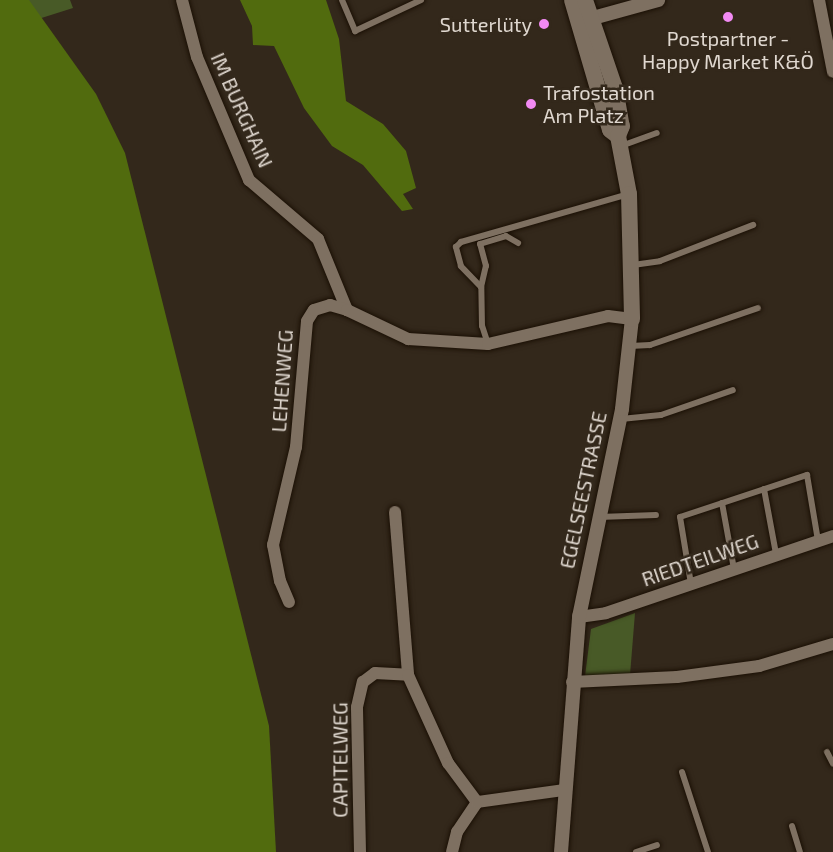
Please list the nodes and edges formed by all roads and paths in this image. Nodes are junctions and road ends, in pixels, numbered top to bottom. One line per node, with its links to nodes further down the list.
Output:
1 (183, 0): 18 (street, IM BURGHAIN)
2 (342, 0): 3 (lane)
3 (421, 0)
4 (572, 0): 8 (main road, EGELSEESTRASSE)
5 (585, 0): 8 (main road, EGELSEESTRASSE)
6 (658, 0): 8 (street)
7 (819, 0): 9 (street)
8 (585, 20): 11 (main road, EGELSEESTRASSE)
9 (833, 72)
10 (657, 133): 11 (lane)
11 (619, 141): 12 (main road, EGELSEESTRASSE)
12 (629, 194): 15 (main road, EGELSEESTRASSE); 16 (lane)
13 (753, 225): 15 (lane)
14 (518, 243): 16 (lane)
15 (633, 265): 19 (main road, EGELSEESTRASSE)
16 (481, 287): 20 (lane)
17 (758, 308): 21 (lane)
18 (347, 310): 20 (street, LEHENWEG); 34 (street, LEHENWEG)
19 (632, 319): 20 (street, LEHENWEG); 21 (street, EGELSEESTRASSE)
20 (488, 344)
21 (630, 346): 23 (street, EGELSEESTRASSE)
22 (733, 390): 23 (lane)
23 (620, 420): 28 (street, EGELSEESTRASSE)
24 (764, 489): 25 (lane); 30 (lane); 31 (lane)
25 (722, 503): 32 (lane); 33 (lane)
26 (395, 512): 37 (street)
27 (656, 515): 28 (lane)
28 (598, 517): 35 (street, EGELSEESTRASSE)
29 (833, 536): 30 (street, RIEDTEILWEG)
30 (818, 541): 31 (street, RIEDTEILWEG)
31 (776, 554): 32 (street, RIEDTEILWEG)
32 (734, 569): 33 (street, RIEDTEILWEG)
33 (691, 584): 35 (street, RIEDTEILWEG)
34 (289, 602)
35 (579, 617): 38 (street, EGELSEESTRASSE)
36 (833, 644): 38 (street)
37 (408, 675): 43 (street); 46 (street, CAPITELWEG)
38 (572, 682): 42 (street, EGELSEESTRASSE)
39 (826, 752): 40 (lane)
40 (833, 764)
41 (682, 772): 50 (lane)
42 (564, 790): 43 (street); 48 (street, EGELSEESTRASSE)
43 (477, 802): 47 (street)
44 (792, 826): 51 (lane)
45 (657, 845): 49 (lane)
46 (360, 852)
47 (452, 852)
48 (561, 852)
49 (636, 852)
50 (708, 852)
51 (800, 852)

